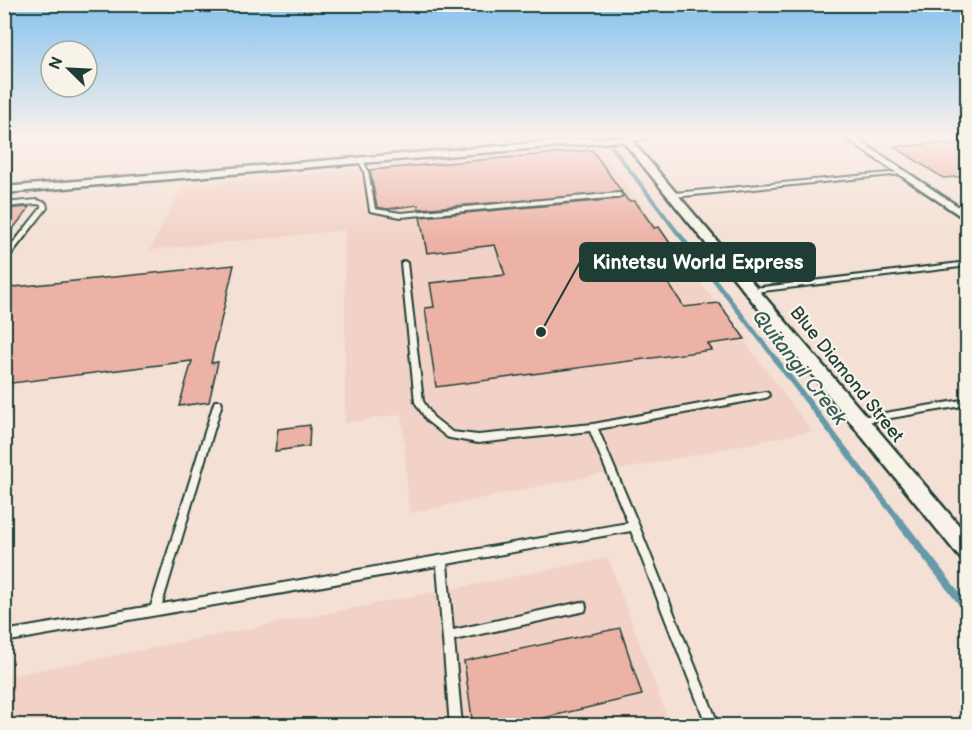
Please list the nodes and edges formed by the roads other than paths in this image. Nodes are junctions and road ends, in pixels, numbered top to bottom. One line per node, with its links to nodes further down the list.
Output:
1 (237, 171): 6 (street)
2 (366, 171): 7 (lane)
3 (653, 171): 8 (street, Blue Diamond Street)
4 (897, 171): 5 (street)
5 (900, 173): 8 (lane); 10 (street)
6 (4, 190)
7 (619, 195)
8 (674, 195): 14 (street, Blue Diamond Street)
9 (4, 205): 11 (lane)
10 (968, 218)
11 (4, 260)
12 (404, 263): 19 (lane)
13 (968, 264): 14 (lane)
14 (754, 290): 18 (street, Blue Diamond Street)
15 (765, 395): 19 (lane)
16 (968, 402): 18 (lane)
17 (218, 403): 24 (lane)
18 (859, 420): 21 (street, Blue Diamond Street)
19 (593, 427): 20 (lane)
20 (634, 526): 22 (lane); 28 (lane)
21 (968, 552)
22 (442, 560): 24 (lane); 25 (lane)
23 (581, 607): 25 (lane)
24 (156, 609): 26 (lane)
25 (449, 636): 27 (lane)
26 (4, 637)
27 (456, 726)
28 (713, 726)

